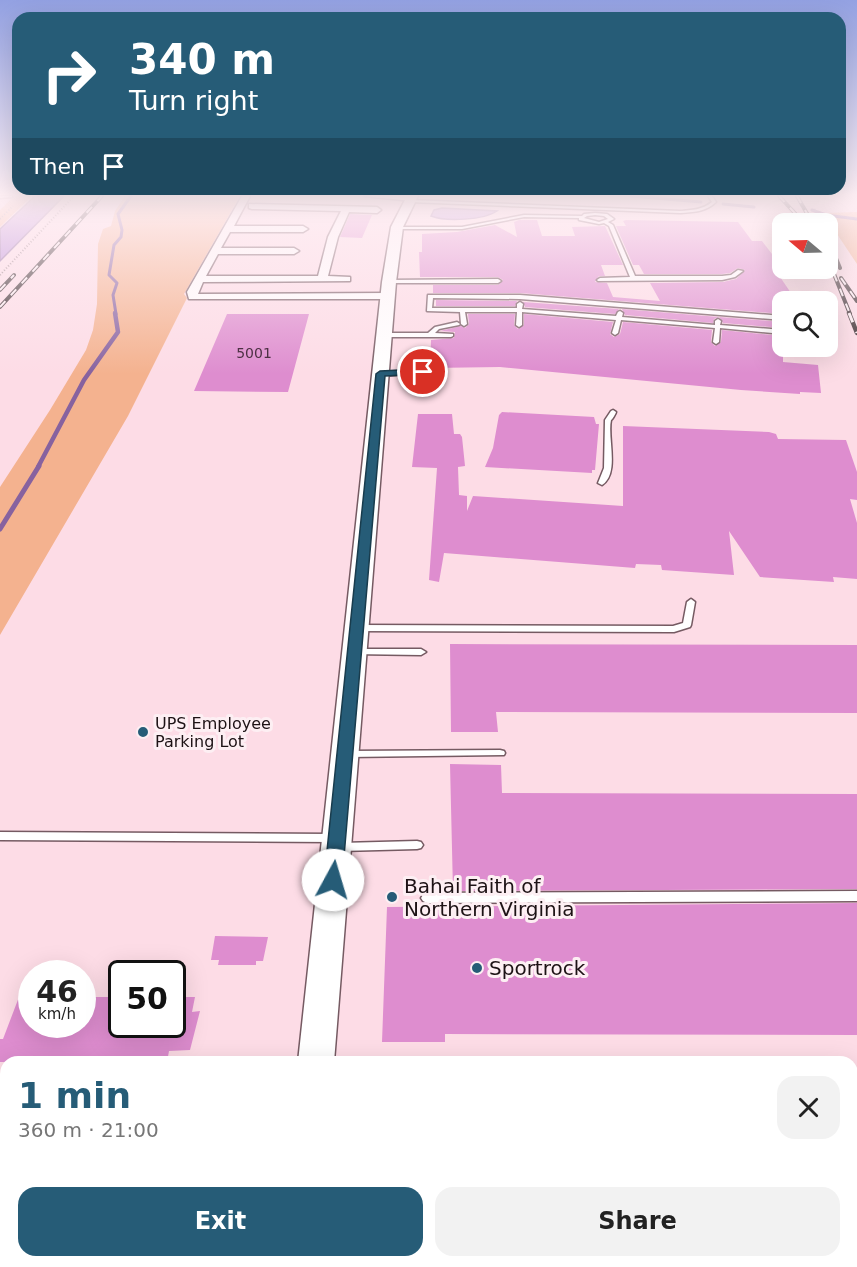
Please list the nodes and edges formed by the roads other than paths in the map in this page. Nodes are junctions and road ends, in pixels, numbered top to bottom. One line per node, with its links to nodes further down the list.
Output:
1 (213, 255): 7 (street)
2 (328, 255): 8 (street)
3 (393, 255): 12 (main road)
4 (623, 255): 6 (lane)
5 (740, 271): 6 (lane)
6 (633, 278): 10 (lane)
7 (200, 279): 8 (street); 12 (street)
8 (322, 279): 9 (street)
9 (346, 279)
10 (600, 280)
11 (498, 281): 12 (lane)
12 (388, 289): 26 (main road)
13 (520, 297): 14 (lane); 15 (lane); 16 (lane)
14 (623, 305): 17 (lane); 19 (lane)
15 (462, 310): 16 (lane); 21 (lane)
16 (520, 310): 19 (lane); 22 (lane)
17 (718, 313): 18 (lane); 23 (lane)
18 (772, 317)
19 (619, 318): 23 (lane); 25 (lane)
20 (457, 324): 27 (lane)
21 (464, 324)
22 (519, 325)
23 (717, 327): 24 (lane); 29 (lane)
24 (772, 331)
25 (615, 333)
26 (384, 335): 27 (lane); 31 (main road)
27 (430, 335): 28 (lane)
28 (451, 335)
29 (716, 342)
30 (423, 372): 31 (lane)
31 (380, 374): 35 (main road)
32 (613, 412): 33 (lane)
33 (602, 483)
34 (691, 602): 35 (lane)
35 (357, 628): 36 (main road)
36 (354, 652): 37 (lane); 39 (main road)
37 (421, 652)
38 (500, 753): 39 (lane)
39 (345, 754): 41 (main road)
40 (0, 836): 41 (lane)
41 (337, 843): 42 (lane); 45 (main road)
42 (417, 845)
43 (857, 896): 44 (lane)
44 (427, 898)
45 (317, 1056)

